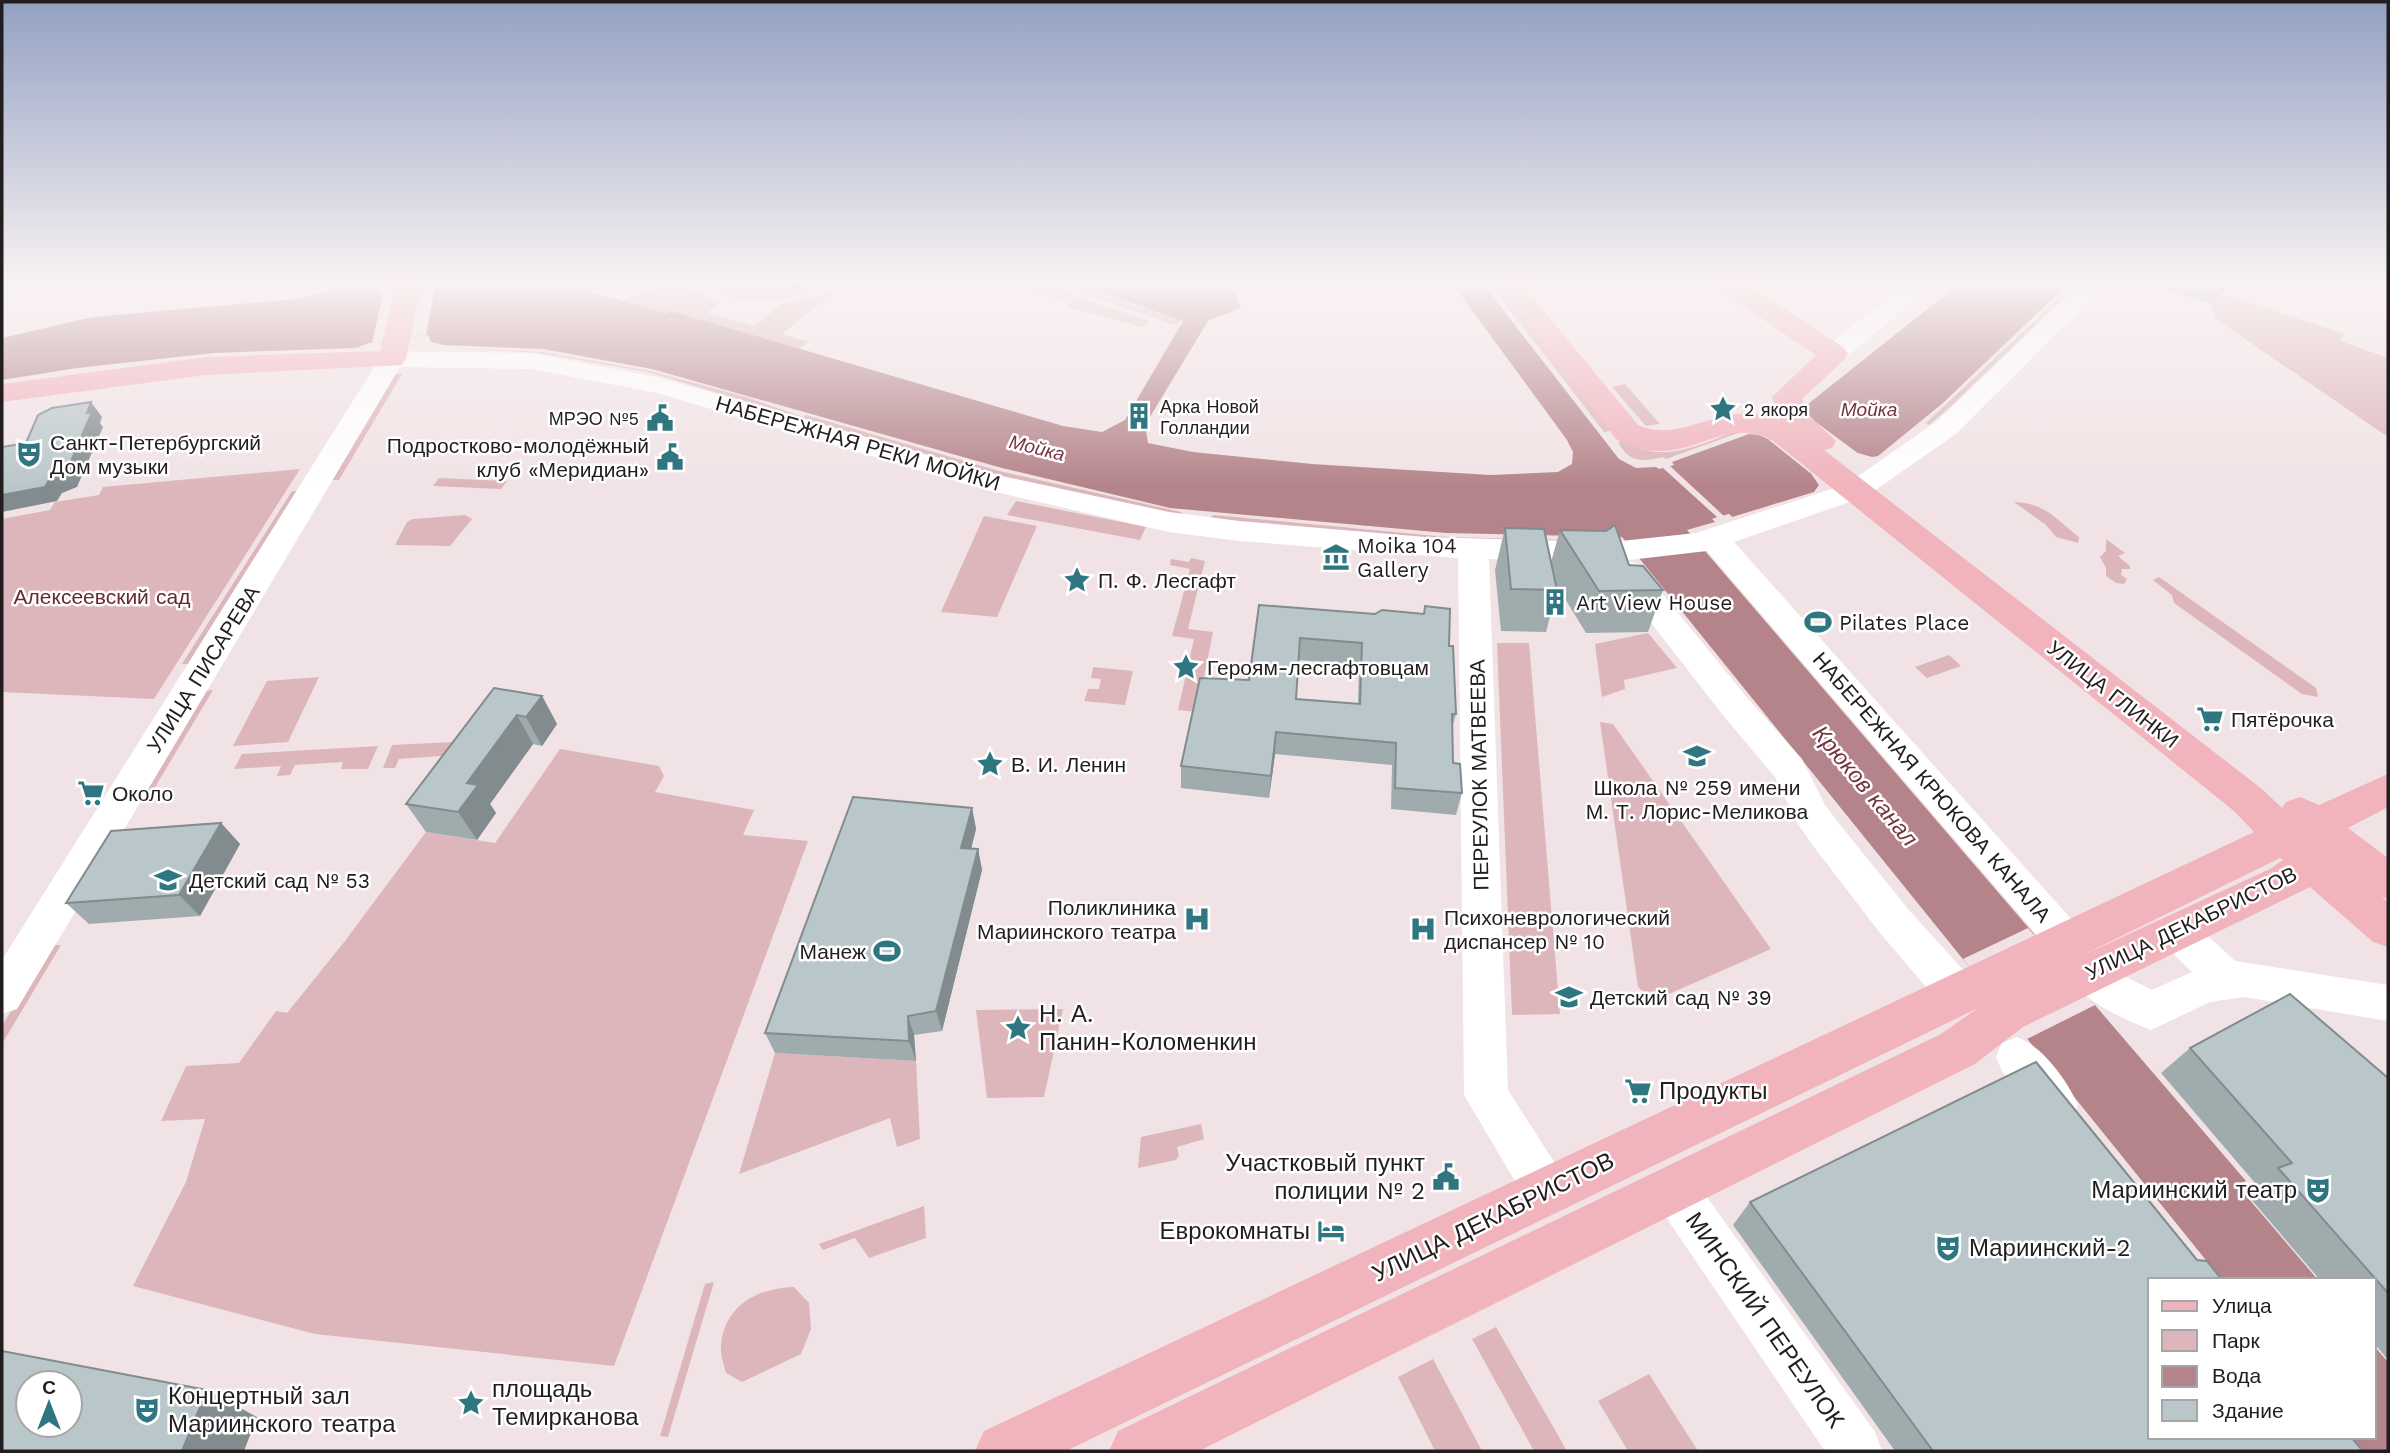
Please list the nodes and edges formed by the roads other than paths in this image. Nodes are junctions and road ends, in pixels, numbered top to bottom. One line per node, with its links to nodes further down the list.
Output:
1 (375, 351): 9 (main road, НАБЕРЕЖНАЯ РЕКИ МОЙКИ)
2 (394, 351): 23 (street, УЛИЦА ПИСАРЕВА)
3 (416, 351): 13 (street, НАБЕРЕЖНАЯ РЕКИ МОЙКИ)
4 (1561, 351): 10 (main road, УЛИЦА ГЛИНКИ)
5 (1829, 351): 8 (main road)
6 (1838, 351): 8 (street)
7 (2025, 351): 11 (street)
8 (1834, 354): 10 (main road)
9 (2, 393)
10 (1792, 425): 11 (main road, УЛИЦА ГЛИНКИ)
11 (1851, 475): 12 (street); 16 (main road, УЛИЦА ГЛИНКИ)
12 (1706, 540): 14 (street, НАБЕРЕЖНАЯ РЕКИ МОЙКИ); 20 (street, НАБЕРЕЖНАЯ КРЮКОВА КАНАЛА)
13 (1473, 550): 14 (street, НАБЕРЕЖНАЯ РЕКИ МОЙКИ); 29 (street, ПЕРЕУЛОК МАТВЕЕВА)
14 (1622, 551): 26 (street)
15 (2388, 789): 16 (main road, УЛИЦА ДЕКАБРИСТОВ)
16 (2304, 841): 17 (main road, УЛИЦА ГЛИНКИ); 18 (main road, УЛИЦА ГЛИНКИ); 19 (main road, УЛИЦА ДЕКАБРИСТОВ); 20 (main road, УЛИЦА ДЕКАБРИСТОВ)
17 (2388, 882)
18 (2388, 929)
19 (2178, 933): 20 (main road, УЛИЦА ДЕКАБРИСТОВ); 21 (street)
20 (2069, 962): 21 (street, НАБЕРЕЖНАЯ КРЮКОВА КАНАЛА); 26 (main road)
21 (2226, 979): 24 (street)
22 (2388, 983): 24 (street)
23 (2, 996)
24 (2348, 996): 25 (street)
25 (2388, 1003)
26 (1991, 1012): 27 (street); 28 (main road); 29 (main road, УЛИЦА ДЕКАБРИСТОВ)
27 (2079, 1134)
28 (1673, 1188): 31 (main road); 32 (street, МИНСКИЙ ПЕРЕУЛОК)
29 (1547, 1192): 30 (main road, УЛИЦА ДЕКАБРИСТОВ)
30 (1004, 1451)
31 (1138, 1451)
32 (1856, 1451)

